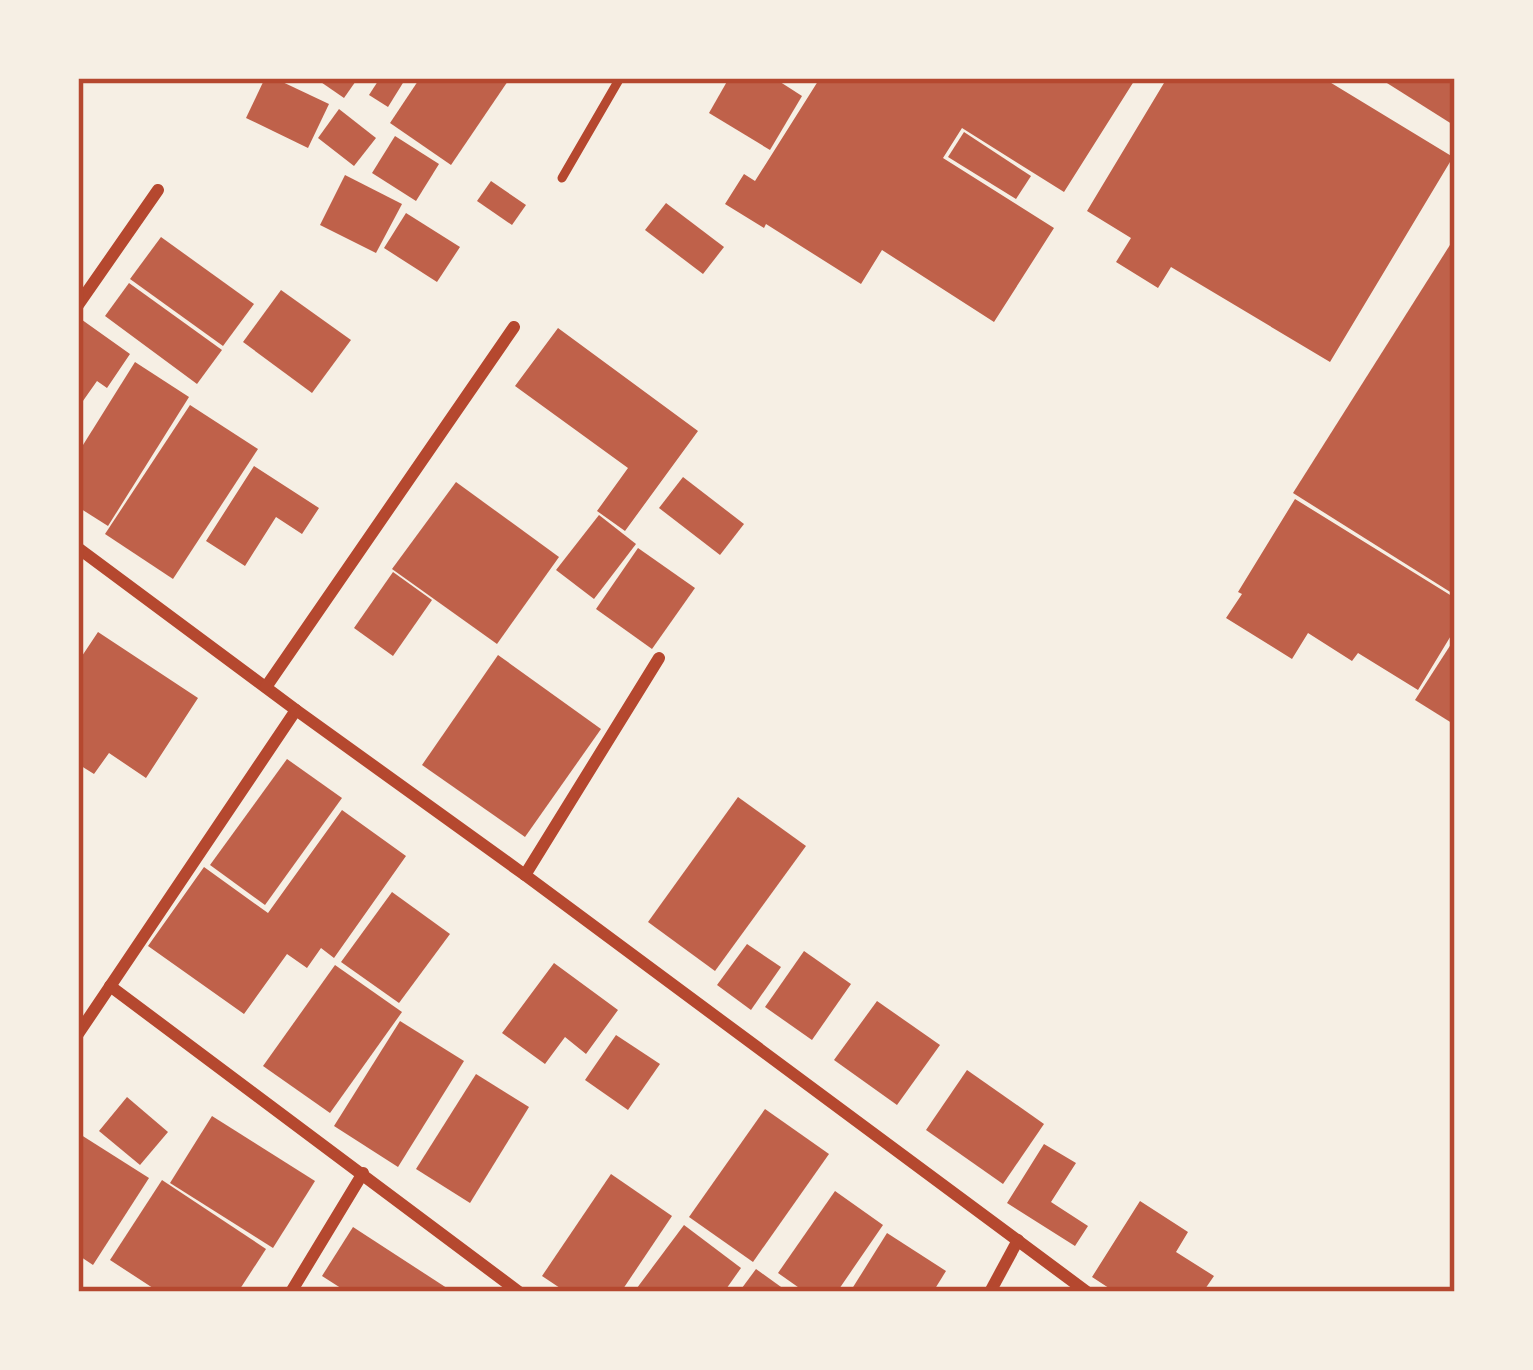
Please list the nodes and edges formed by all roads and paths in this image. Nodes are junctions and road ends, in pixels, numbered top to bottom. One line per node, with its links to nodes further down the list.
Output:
1 (620, 78): 2 (lane)
2 (562, 178)
3 (158, 190): 4 (street)
4 (78, 304)
5 (514, 327): 8 (street)
6 (78, 548): 8 (street)
7 (659, 658): 10 (street)
8 (266, 687): 9 (street)
9 (296, 710): 10 (street); 11 (street)
10 (525, 875): 14 (street)
11 (110, 986): 12 (street); 13 (street)
12 (78, 1034)
13 (363, 1173): 15 (street); 16 (street)
14 (1018, 1240): 17 (street); 18 (street)
15 (291, 1292)
16 (519, 1292)
17 (991, 1292)
18 (1087, 1292)

